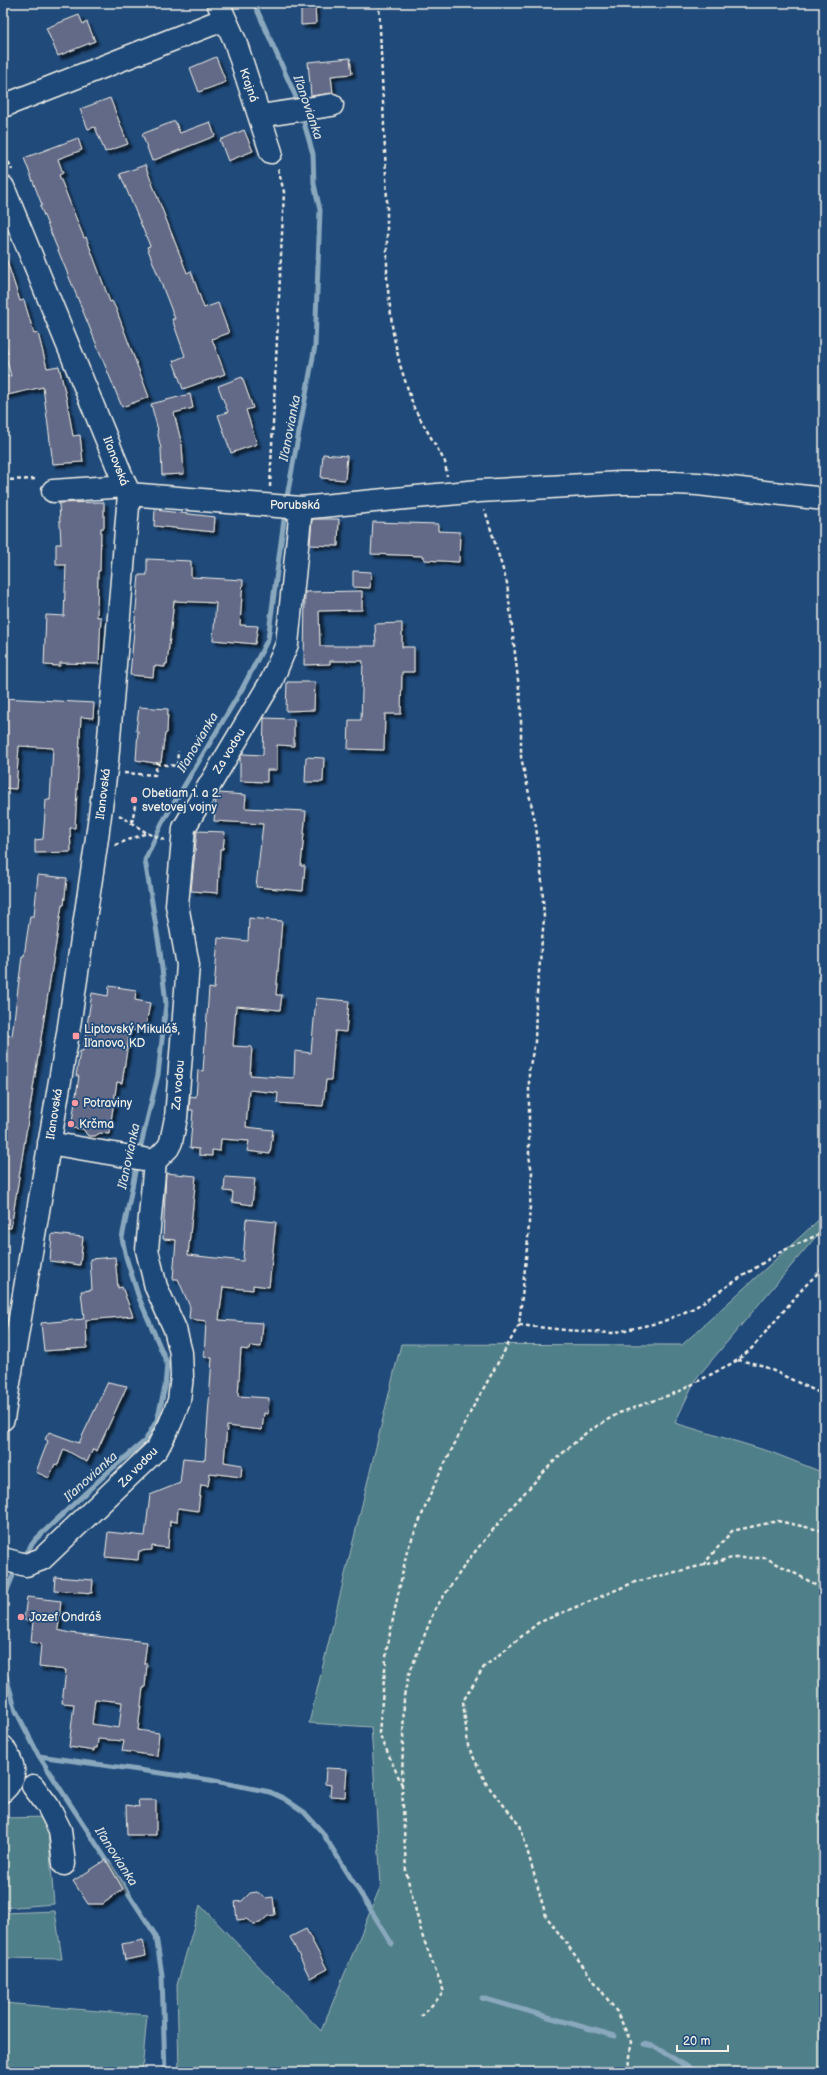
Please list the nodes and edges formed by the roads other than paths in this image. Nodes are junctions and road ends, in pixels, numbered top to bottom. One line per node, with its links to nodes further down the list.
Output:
1 (222, 11): 3 (street); 4 (street, Krajná)
2 (332, 105): 4 (street)
3 (3, 106)
4 (260, 116): 5 (street, Krajná)
5 (271, 152)
6 (3, 187): 7 (street, Iľanovská)
7 (128, 490): 8 (street, Porubská); 10 (street, Porubská); 11 (street, Iľanovská)
8 (53, 491)
9 (824, 500): 10 (street, Porubská)
10 (285, 507): 12 (street, Za vodou)
11 (49, 1143): 12 (street); 13 (street, Iľanovská)
12 (145, 1159): 14 (street, Za vodou)
13 (3, 1419)
14 (13, 1562)
15 (3, 1747): 17 (street)
16 (33, 1786): 18 (street)
17 (3, 1791)
18 (64, 1864)

